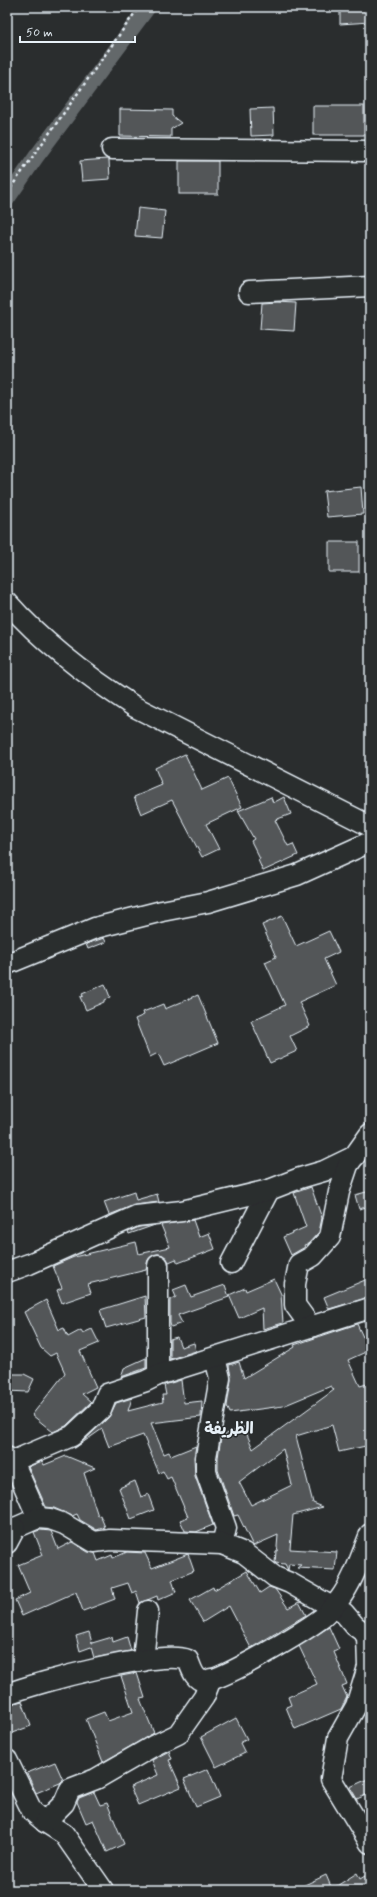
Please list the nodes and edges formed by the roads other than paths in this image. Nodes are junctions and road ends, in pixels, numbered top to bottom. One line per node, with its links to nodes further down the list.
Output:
1 (112, 149): 2 (street)
2 (370, 151)
3 (370, 286): 4 (street)
4 (249, 292)
5 (7, 602): 6 (street)
6 (370, 826)
7 (370, 842): 8 (street)
8 (7, 964)
9 (370, 1134): 10 (street)
10 (355, 1156): 11 (street); 16 (street)
11 (269, 1190): 12 (street); 14 (street)
12 (231, 1263)
13 (158, 1265): 18 (street)
14 (7, 1272)
15 (370, 1308): 16 (street)
16 (311, 1326): 17 (street)
17 (215, 1358): 18 (street); 23 (street)
18 (158, 1375): 19 (street)
19 (10, 1459): 20 (street)
20 (38, 1518): 21 (street); 23 (street)
21 (10, 1534)
22 (370, 1534): 24 (street)
23 (222, 1544): 24 (street)
24 (332, 1607): 26 (street); 28 (street)
25 (148, 1611): 27 (street)
26 (369, 1636): 32 (street)
27 (144, 1661): 28 (street); 29 (street)
28 (211, 1679): 31 (street)
29 (7, 1694)
30 (7, 1760): 31 (street)
31 (45, 1822): 33 (street)
32 (370, 1843)
33 (103, 1890)

